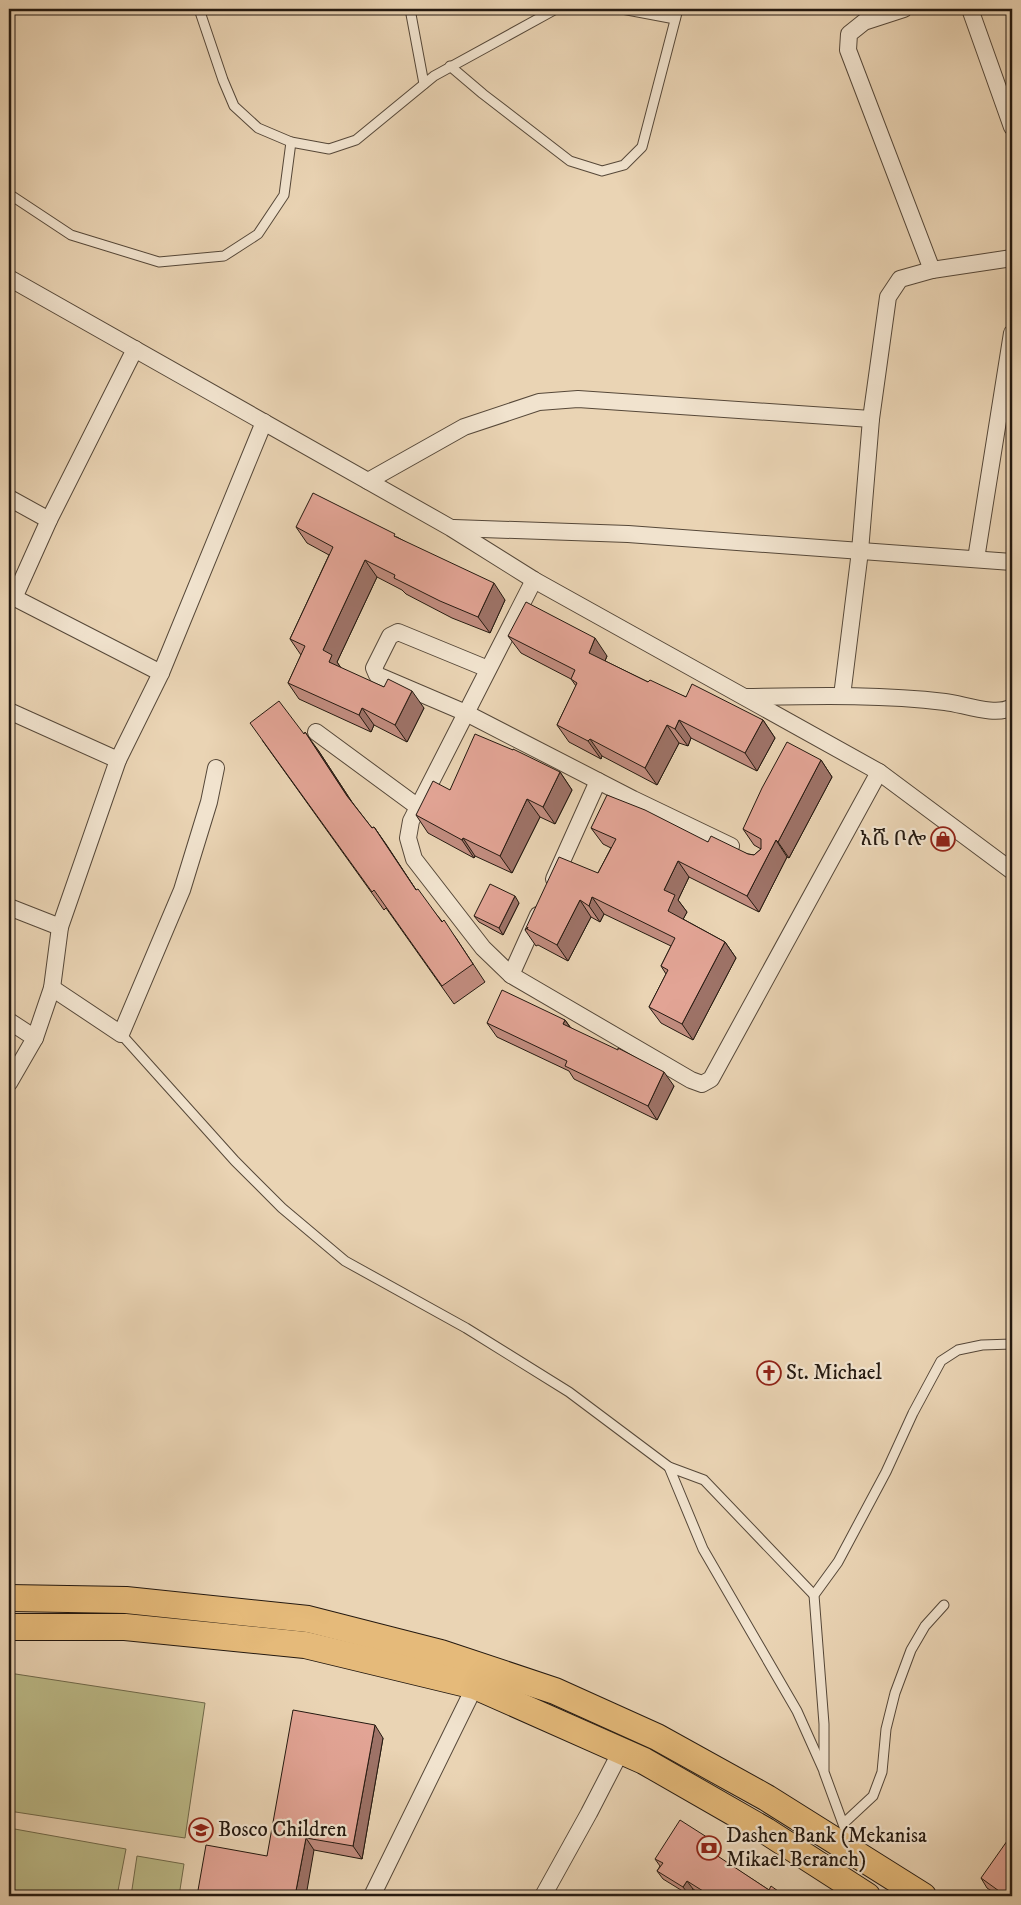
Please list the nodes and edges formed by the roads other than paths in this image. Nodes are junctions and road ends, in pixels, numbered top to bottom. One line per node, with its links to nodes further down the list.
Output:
1 (199, 9): 12 (lane)
2 (410, 9): 10 (lane)
3 (556, 9): 9 (lane)
4 (622, 9): 8 (lane)
5 (678, 9): 8 (lane)
6 (904, 9): 15 (street)
7 (970, 9): 11 (street)
8 (675, 19): 9 (lane)
9 (450, 66): 10 (lane)
10 (424, 84): 12 (lane)
11 (1012, 127)
12 (291, 142): 13 (lane)
13 (9, 194)
14 (1012, 258): 15 (street)
15 (932, 270): 19 (street)
16 (9, 278): 18 (street)
17 (1012, 333): 26 (street)
18 (135, 350): 20 (street); 23 (street)
19 (871, 419): 21 (street); 25 (street)
20 (264, 422): 21 (street); 31 (street)
21 (368, 481): 24 (street)
22 (9, 498): 23 (street)
23 (49, 520): 29 (street)
24 (451, 528): 25 (street); 28 (street)
25 (860, 551): 26 (street); 32 (street)
26 (976, 559): 27 (street)
27 (1012, 562)
28 (534, 580): 30 (street); 33 (street)
29 (12, 597): 31 (street)
30 (488, 669): 36 (street); 36 (street)
31 (161, 672): 38 (street)
32 (842, 696): 33 (street); 34 (street)
33 (745, 697): 40 (street)
34 (1012, 707)
35 (9, 710): 38 (street)
36 (466, 713): 41 (street); 42 (street)
37 (316, 732): 42 (street)
38 (118, 760): 46 (street)
39 (216, 768): 50 (street)
40 (880, 772): 44 (street); 47 (street)
41 (598, 781): 43 (street); 47 (street)
42 (418, 807): 47 (street)
43 (747, 853)
44 (1012, 871)
45 (9, 908): 46 (street)
46 (60, 927): 48 (street)
47 (511, 975)
48 (52, 988): 50 (street); 51 (street)
49 (9, 1021): 51 (street)
50 (121, 1034): 54 (lane)
51 (35, 1038): 52 (street)
52 (9, 1083)
53 (1012, 1344): 55 (lane)
54 (669, 1467): 55 (lane); 63 (lane)
55 (814, 1595): 63 (lane)
56 (9, 1598): 60 (main road)
57 (944, 1605): 64 (lane)
58 (9, 1627): 59 (main road)
59 (475, 1686): 61 (main road); 66 (street)
60 (555, 1691): 61 (main road); 65 (main road)
61 (545, 1718): 62 (main road)
62 (621, 1751): 67 (street); 68 (main road)
63 (824, 1772): 64 (lane)
64 (844, 1823): 65 (lane)
65 (853, 1851): 69 (main road)
66 (372, 1896)
67 (543, 1896)
68 (866, 1896)
69 (923, 1896)

